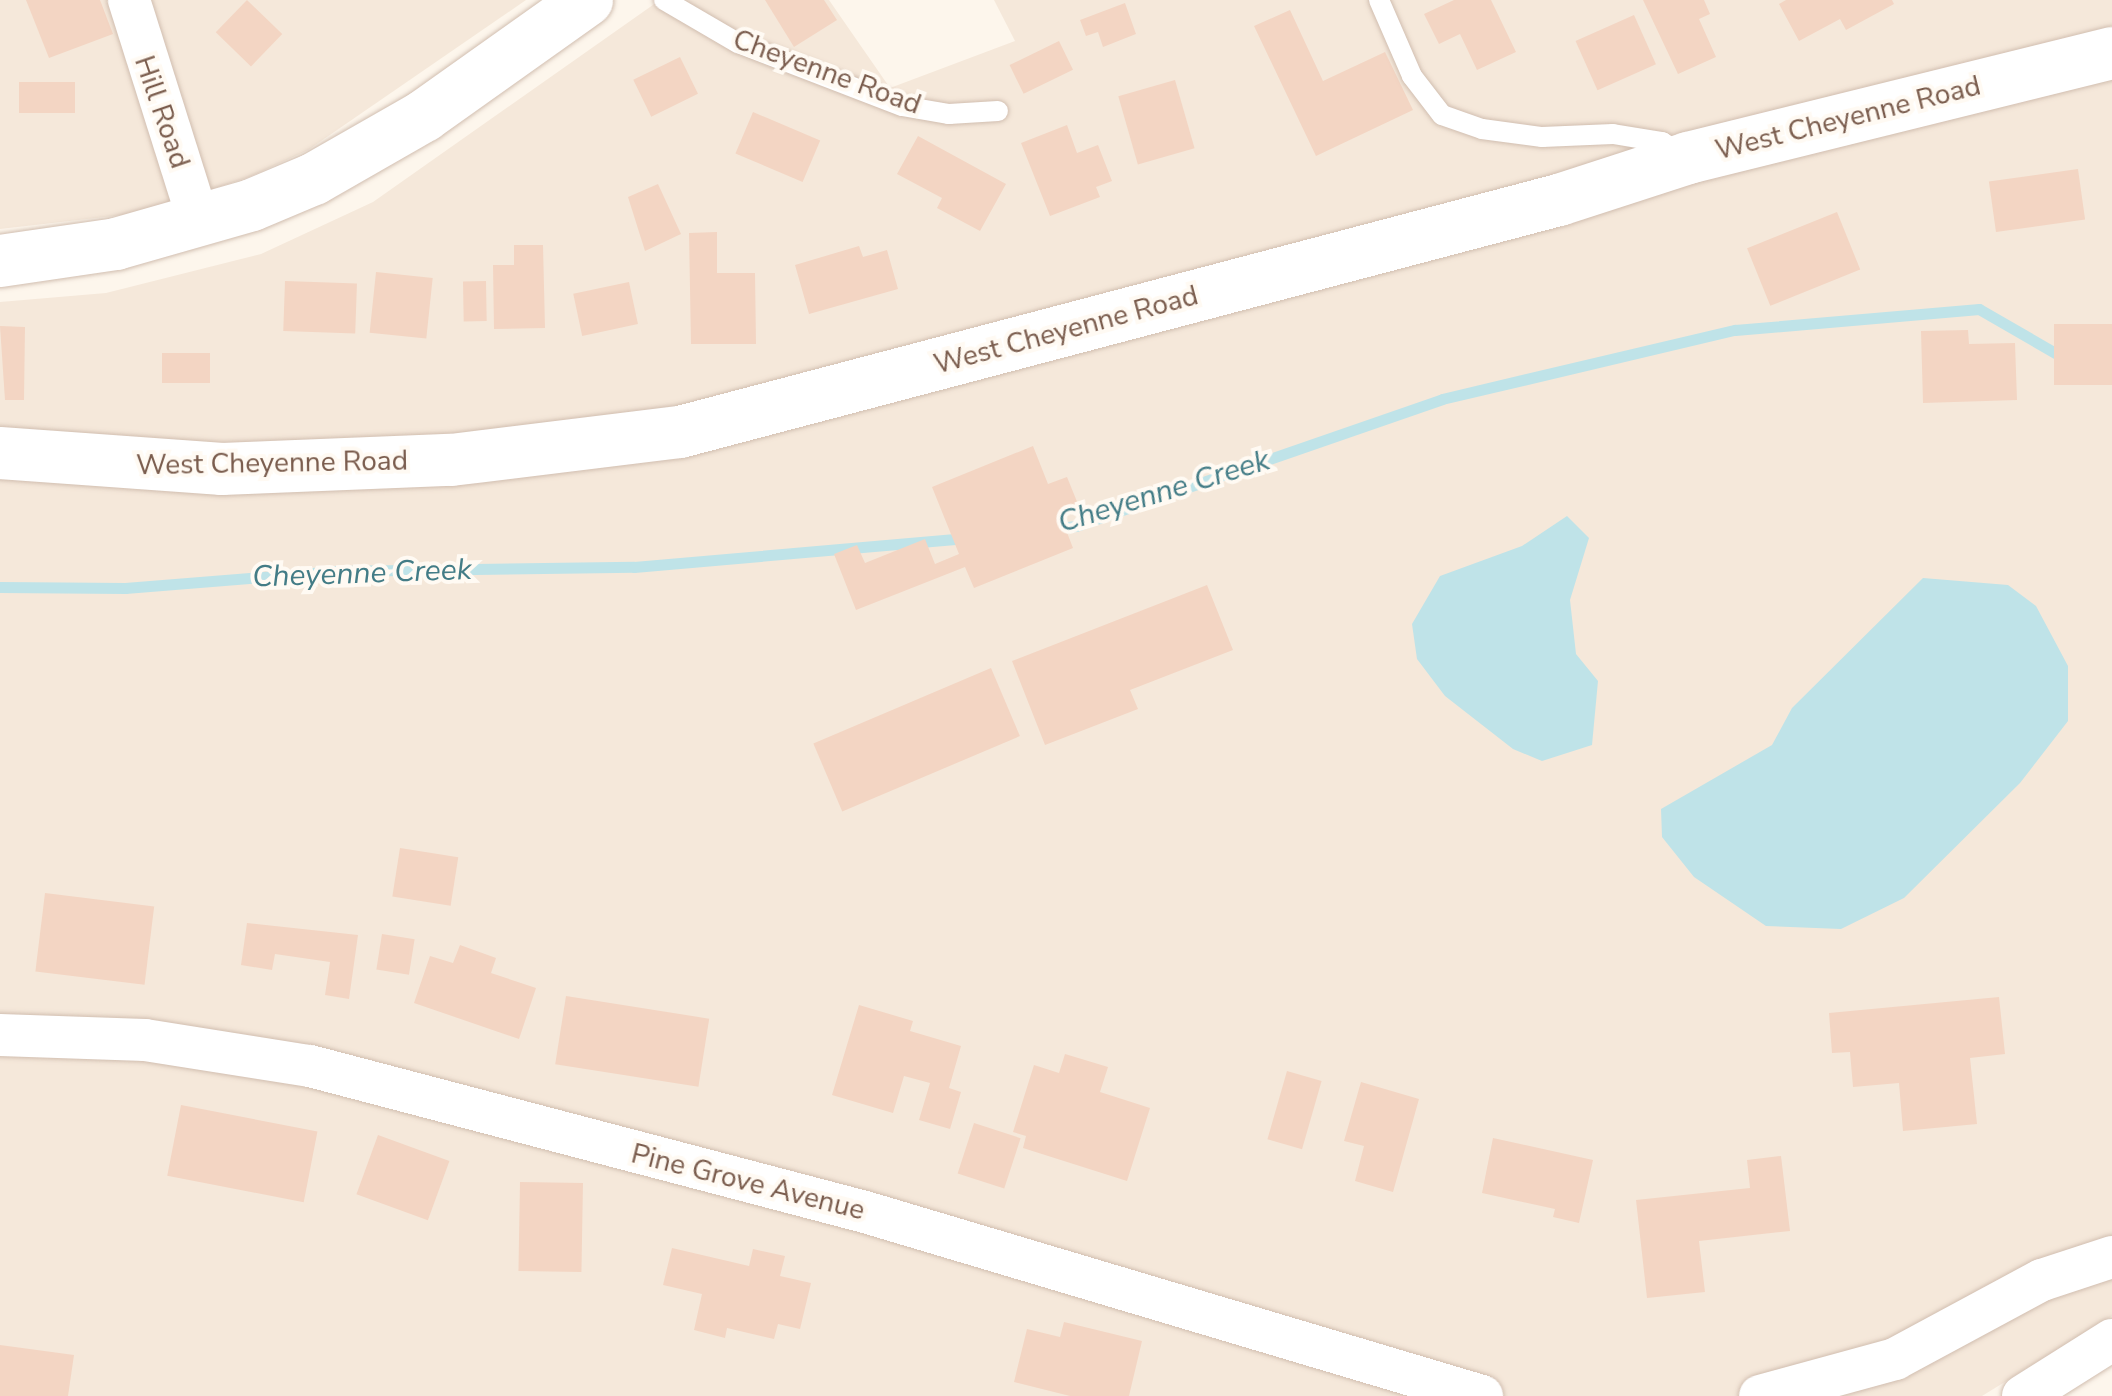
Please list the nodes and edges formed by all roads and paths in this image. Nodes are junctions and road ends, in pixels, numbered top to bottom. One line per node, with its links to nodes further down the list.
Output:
1 (128, 0): 8 (street, Hill Road)
2 (587, 0): 8 (street)
3 (664, 0): 6 (lane, Cheyenne Road)
4 (1379, 0): 7 (lane)
5 (2112, 53): 7 (street, West Cheyenne Road)
6 (998, 112)
7 (1688, 158): 10 (street, West Cheyenne Road)
8 (200, 222): 9 (street)
9 (0, 260)
10 (0, 453)
11 (0, 1035): 14 (street, Pine Grove Avenue)
12 (2112, 1257): 15 (street)
13 (2112, 1340): 16 (street)
14 (1482, 1396)
15 (1760, 1396)
16 (2023, 1396)

